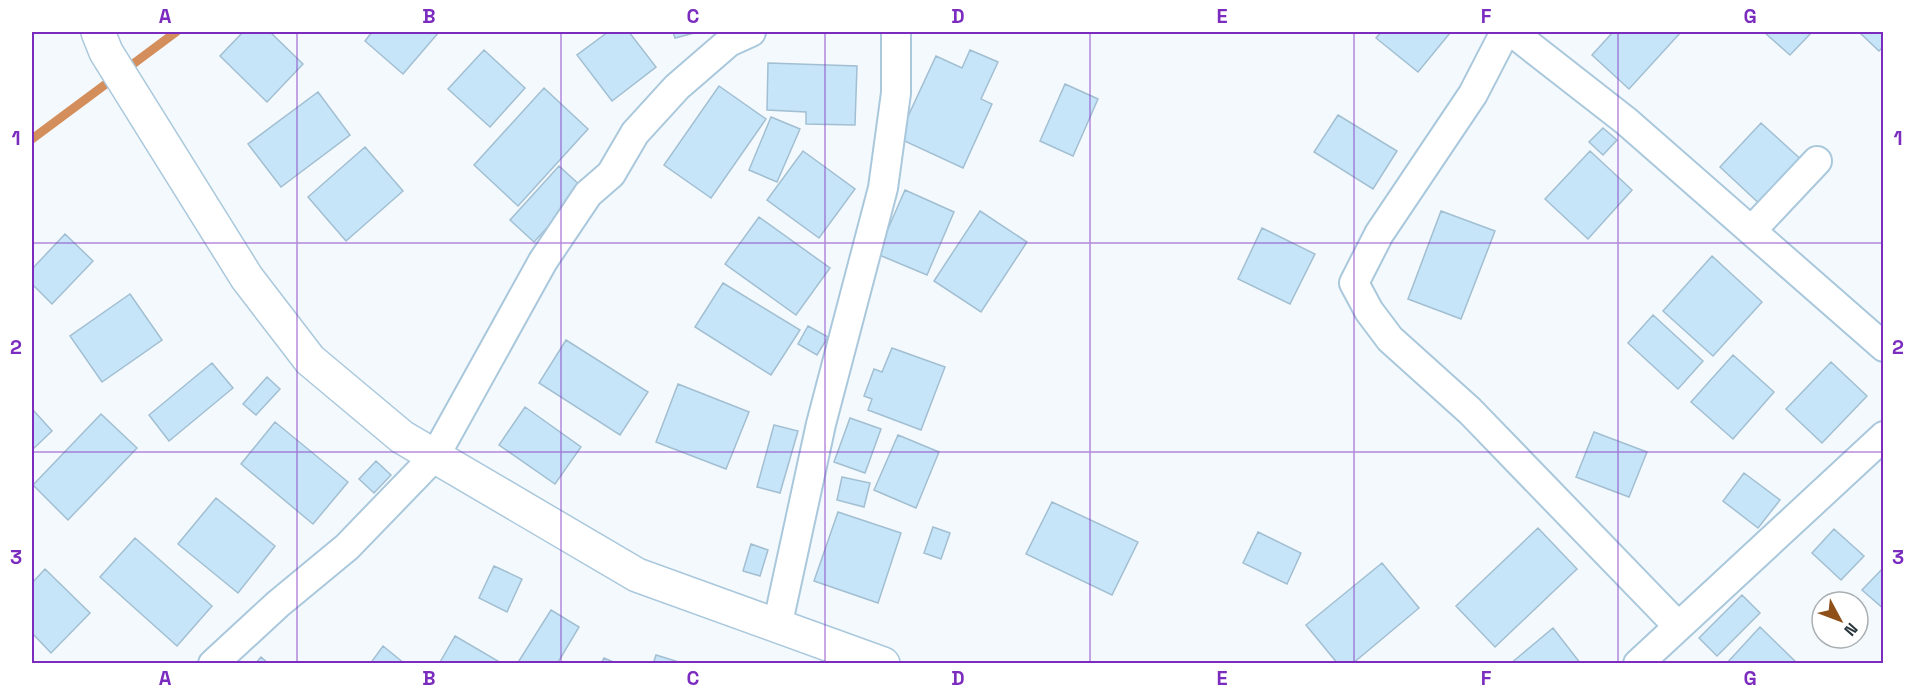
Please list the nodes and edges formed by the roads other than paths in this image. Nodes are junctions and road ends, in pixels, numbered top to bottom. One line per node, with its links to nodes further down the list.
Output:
1 (98, 32): 10 (street)
2 (751, 32): 10 (street)
3 (896, 32): 12 (street)
4 (1505, 32): 11 (street)
5 (1512, 32): 7 (street)
6 (1817, 161): 7 (street)
7 (1752, 230): 8 (street)
8 (1884, 347)
9 (1884, 436): 11 (street)
10 (435, 456): 12 (street); 14 (street)
11 (1678, 626): 15 (street)
12 (777, 627): 13 (street)
13 (865, 660)
14 (213, 663)
15 (1638, 663)

